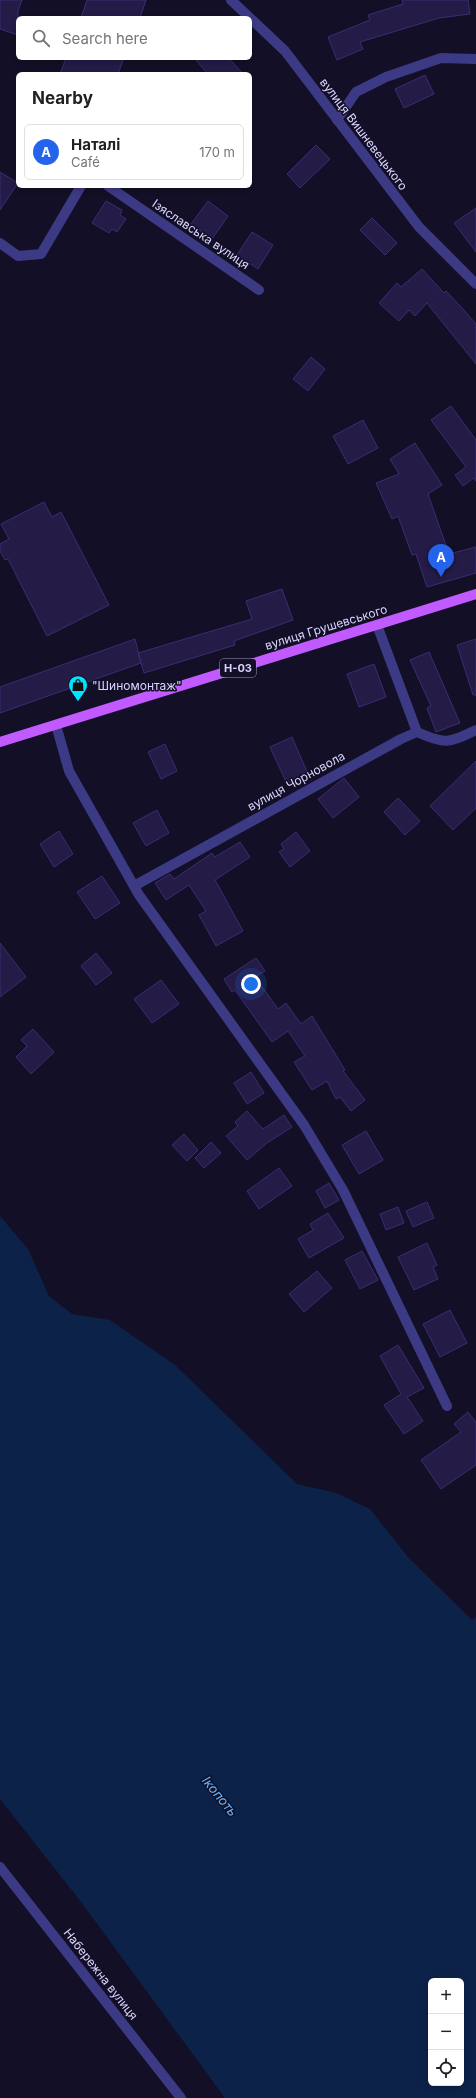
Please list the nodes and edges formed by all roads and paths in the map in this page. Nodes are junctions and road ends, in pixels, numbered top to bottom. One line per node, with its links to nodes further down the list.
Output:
1 (231, 0): 2 (street, вулиця Вишневецького)
2 (248, 16)
3 (252, 20): 5 (street, вулиця Вишневецького)
4 (476, 58): 5 (street)
5 (337, 120): 9 (street, вулиця Вишневецького)
6 (80, 188): 8 (street)
7 (111, 188): 10 (street, Ізяславська вулиця)
8 (0, 242)
9 (476, 284)
10 (259, 290)
11 (476, 594): 12 (main road, вулиця Грушевського / Н-03)
12 (377, 625): 13 (main road, вулиця Грушевського / Н-03); 15 (street)
13 (56, 725): 16 (main road, вулиця Грушевського / Н-03); 17 (street)
14 (476, 730): 15 (street)
15 (418, 732): 17 (street, вулиця Чорновола)
16 (0, 742)
17 (134, 886): 18 (street)
18 (447, 1406)
19 (0, 1867): 20 (street, Набережна вулиця)
20 (181, 2098)

